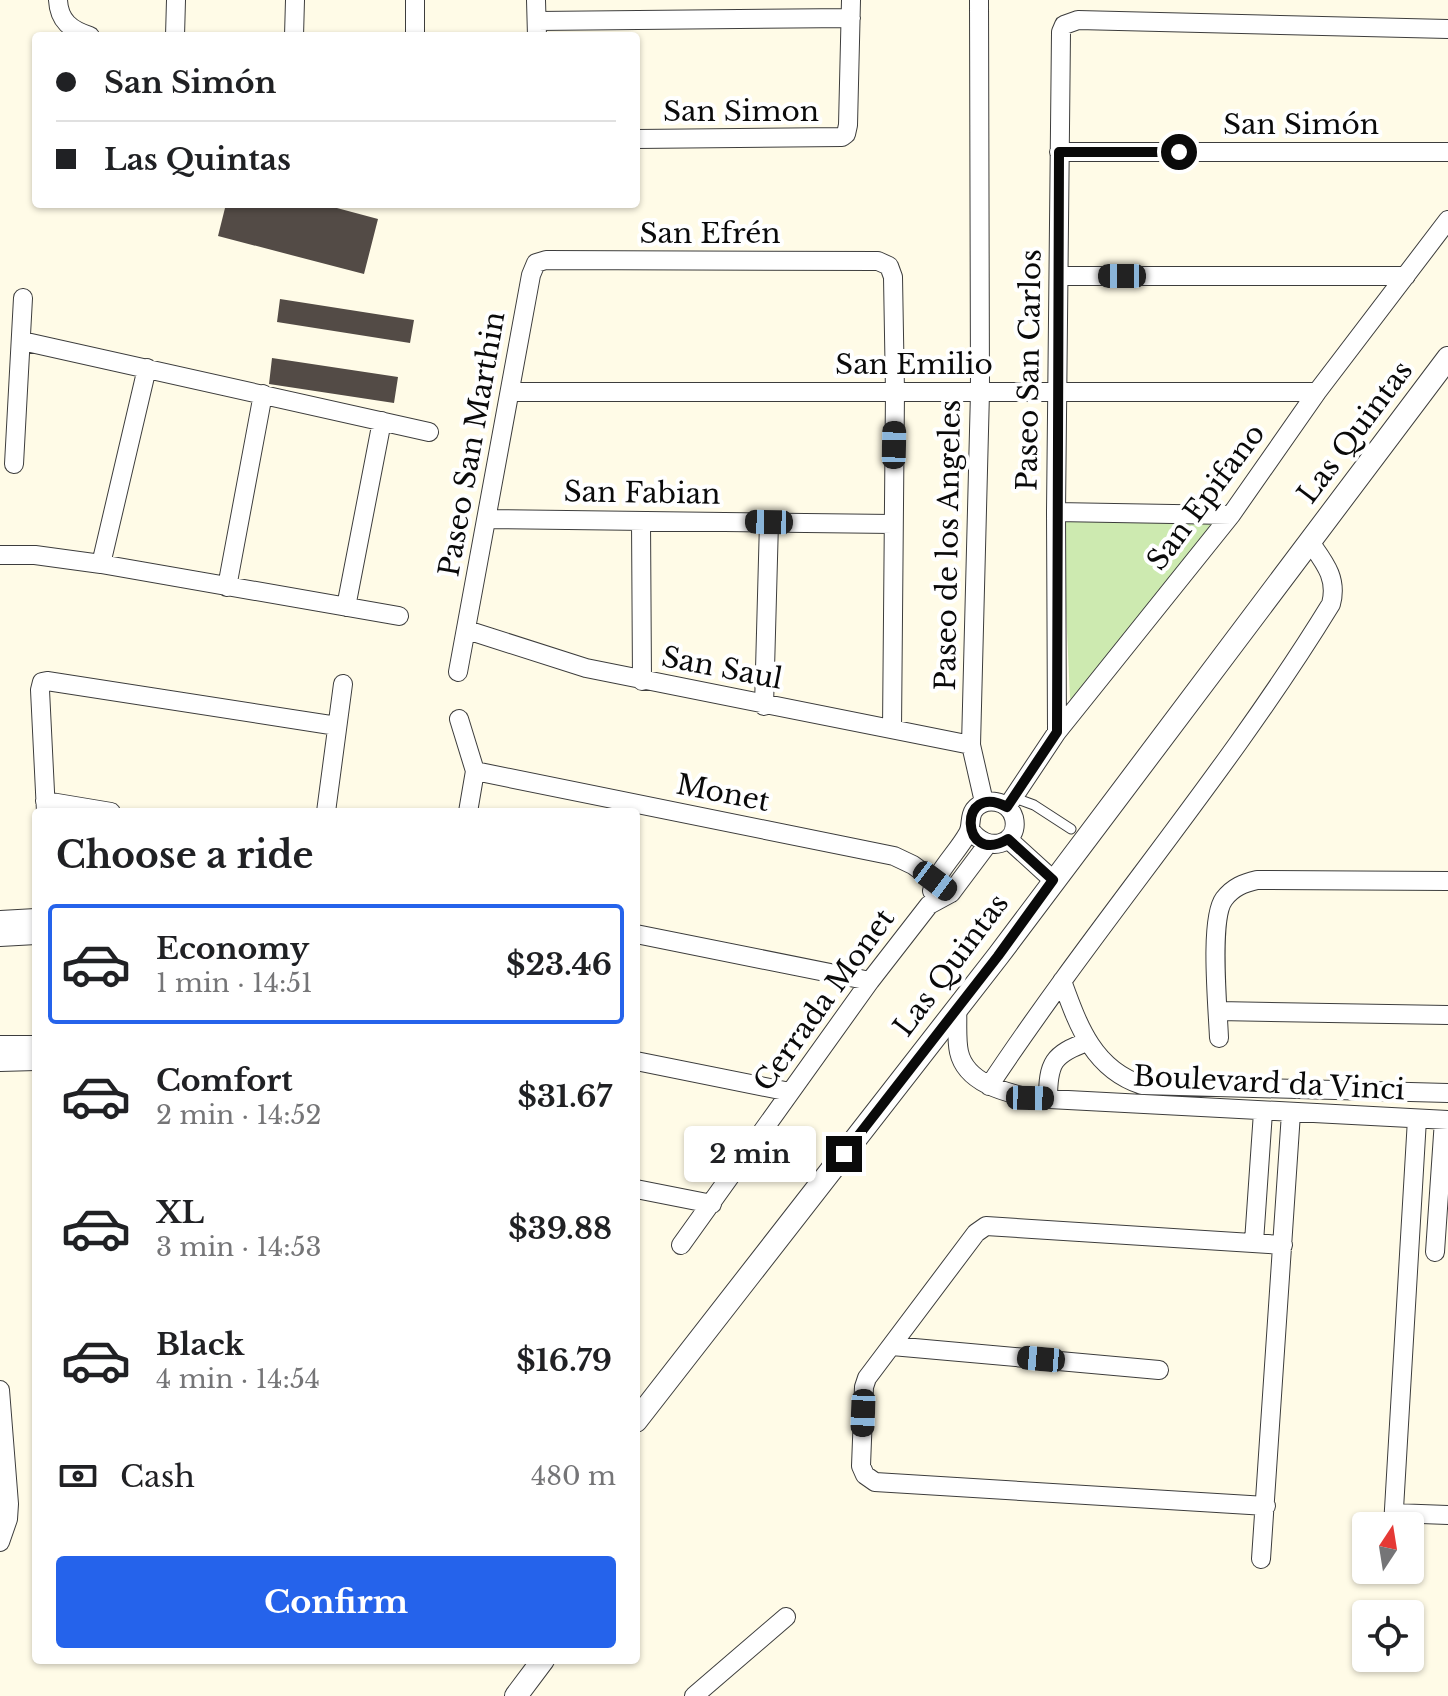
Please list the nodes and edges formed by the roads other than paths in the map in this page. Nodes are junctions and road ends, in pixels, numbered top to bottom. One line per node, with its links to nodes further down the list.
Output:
1 (58, 0): 10 (street)
2 (176, 0): 11 (street)
3 (295, 0): 12 (street)
4 (415, 0): 13 (street)
5 (536, 0): 8 (street)
6 (979, 0): 27 (street, Paseo de los Angeles)
7 (851, 9): 8 (street); 14 (street, San Simon)
8 (537, 28)
9 (1448, 29): 15 (street, Paseo San Carlos)
10 (81, 32)
11 (175, 32)
12 (294, 32)
13 (415, 32)
14 (640, 139)
15 (1059, 152): 16 (street, San Simón); 19 (street, Paseo San Carlos)
16 (1448, 152)
17 (1448, 220): 20 (street, San Epifano)
18 (533, 268): 25 (street, Paseo San Marthin); 26 (street, San Efrén)
19 (1059, 276): 20 (street); 29 (street, Paseo San Carlos)
20 (1406, 276): 28 (street, San Epifano)
21 (23, 298): 22 (street)
22 (22, 341): 24 (street); 33 (street)
23 (1448, 358): 40 (street, Las Quintas)
24 (147, 368): 30 (street); 42 (street)
25 (511, 392): 26 (street, San Emilio); 36 (street, Paseo San Marthin)
26 (895, 392): 27 (street, San Emilio); 39 (street)
27 (980, 392): 29 (street, San Emilio); 55 (street, Paseo de los Angeles)
28 (1317, 392): 29 (street, San Emilio); 35 (street, San Epifano)
29 (1058, 393): 34 (street, Paseo San Carlos)
30 (263, 394): 31 (street); 43 (street)
31 (382, 421): 32 (street); 44 (street)
32 (429, 432)
33 (14, 464)
34 (1056, 512): 35 (street); 54 (street, Paseo San Carlos)
35 (1231, 515): 54 (street, San Epifano)
36 (487, 519): 37 (street, San Fabian); 46 (street, Paseo San Marthin)
37 (641, 521): 38 (street, San Fabian); 48 (street)
38 (769, 522): 39 (street, San Fabian); 50 (street)
39 (893, 524): 53 (street)
40 (1310, 542): 66 (street, Las Quintas); 77 (street, Las Quintas)
41 (0, 555): 42 (street)
42 (101, 564): 43 (street)
43 (227, 587): 44 (street)
44 (346, 607): 45 (street)
45 (399, 616)
46 (467, 630): 47 (street, Paseo San Marthin); 48 (street, San Saul)
47 (458, 672)
48 (642, 681): 50 (street, San Saul)
49 (343, 684): 52 (street)
50 (764, 706): 53 (street, San Saul)
51 (459, 719): 56 (street)
52 (337, 726): 59 (street); 60 (street)
53 (892, 729): 55 (street, San Saul)
54 (1057, 732): 58 (street, San Epifano)
55 (971, 745): 57 (street, Paseo de los Angeles)
56 (475, 771): 61 (street); 67 (street, Monet)
57 (984, 802): 58 (street); 62 (street)
58 (1011, 802): 63 (lane); 64 (street)
59 (46, 807)
60 (327, 808)
61 (469, 808)
62 (970, 829): 65 (street); 67 (street)
63 (1071, 829)
64 (1008, 839): 65 (street); 66 (street)
65 (987, 845): 69 (street)
66 (1053, 880): 78 (street, Las Quintas)
67 (935, 881): 69 (street, Monet); 70 (street)
68 (1448, 881): 79 (street)
69 (951, 893): 70 (street)
70 (929, 905): 76 (street, Cerrada Monet)
71 (32, 918): 72 (street)
72 (0, 920)
73 (32, 935): 75 (street)
74 (640, 935): 76 (street)
75 (0, 937)
76 (870, 981): 90 (street, Cerrada Monet)
77 (1062, 981): 82 (street); 89 (street, Las Quintas)
78 (957, 1007): 89 (street); 108 (street, Las Quintas)
79 (1218, 1011): 80 (street); 81 (street)
80 (1448, 1015)
81 (1219, 1038)
82 (1087, 1042): 88 (street); 92 (street)
83 (0, 1045): 84 (street)
84 (32, 1045)
85 (32, 1061): 86 (street)
86 (0, 1062)
87 (640, 1062): 90 (street)
88 (1119, 1076): 91 (street, Boulevard da Vinci); 93 (street, Boulevard da Vinci)
89 (983, 1082): 92 (street)
90 (790, 1092): 99 (street, Cerrada Monet)
91 (1448, 1093)
92 (1048, 1099): 93 (street)
93 (1110, 1103): 94 (street, Boulevard da Vinci)
94 (1263, 1112): 95 (street, Boulevard da Vinci); 100 (street)
95 (1291, 1113): 96 (street, Boulevard da Vinci); 102 (street)
96 (1417, 1119): 97 (street, Boulevard da Vinci); 103 (street)
97 (1446, 1120): 104 (street)
98 (640, 1190): 99 (street)
99 (712, 1204): 101 (street, Cerrada Monet)
100 (1254, 1242): 102 (street); 105 (street)
101 (681, 1245)
102 (1283, 1245): 109 (street)
103 (1409, 1251): 104 (street); 110 (street)
104 (1441, 1252)
105 (892, 1346): 106 (street); 109 (street)
106 (1159, 1370)
107 (0, 1390): 113 (street)
108 (640, 1416)
109 (1266, 1506): 114 (street)
110 (1394, 1512)
111 (1448, 1515): 112 (street)
112 (1424, 1517)
113 (0, 1542)
114 (1261, 1559)
115 (786, 1617): 118 (street)
116 (540, 1664): 117 (street)
117 (516, 1696)
118 (694, 1696)

